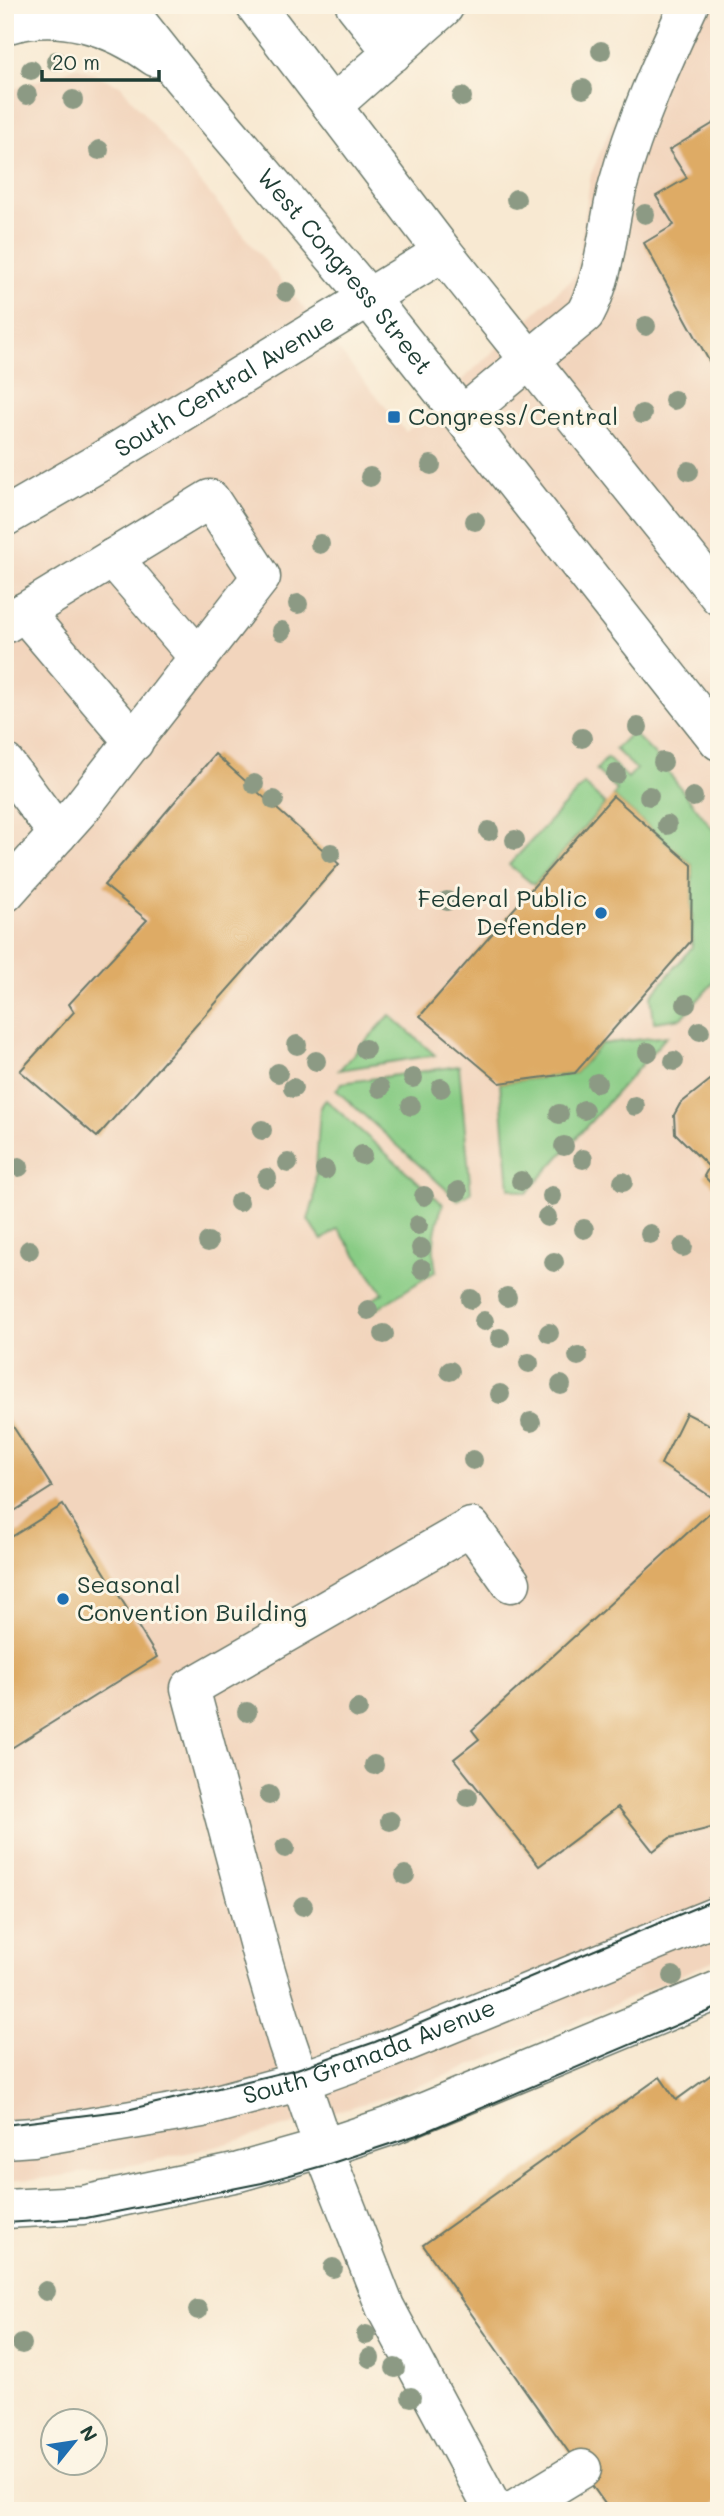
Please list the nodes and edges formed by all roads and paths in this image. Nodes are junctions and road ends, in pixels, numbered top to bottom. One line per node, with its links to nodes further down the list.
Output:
1 (124, 5): 10 (street, West Congress Street)
2 (255, 5): 9 (street)
3 (270, 5): 9 (street)
4 (355, 5): 8 (street)
5 (442, 5): 8 (street)
6 (689, 5): 14 (street)
7 (5, 25): 10 (street)
8 (401, 30): 11 (street)
9 (293, 54): 11 (street)
10 (183, 78): 13 (street, West Congress Street)
11 (332, 106): 12 (street)
12 (443, 251): 13 (street, South Central Avenue); 14 (street)
13 (369, 298): 15 (street, West Congress Street); 16 (street, South Central Avenue)
14 (530, 359): 15 (street); 18 (street)
15 (463, 415): 21 (street, West Congress Street)
16 (5, 517)
17 (113, 558): 19 (street); 20 (street); 20 (street)
18 (719, 596)
19 (15, 618): 22 (street)
20 (200, 658): 22 (street)
21 (719, 741)
22 (134, 742): 24 (street)
23 (5, 763): 24 (street)
24 (58, 834): 25 (street)
25 (5, 893)
26 (511, 1583): 29 (street)
27 (719, 1915): 29 (street, South Granada Avenue)
28 (719, 1990): 31 (street)
29 (302, 2081): 30 (street, South Granada Avenue); 31 (street)
30 (5, 2139)
31 (324, 2148): 32 (street); 34 (street)
32 (5, 2209)
33 (582, 2469): 35 (street)
34 (494, 2511)
35 (513, 2511)

